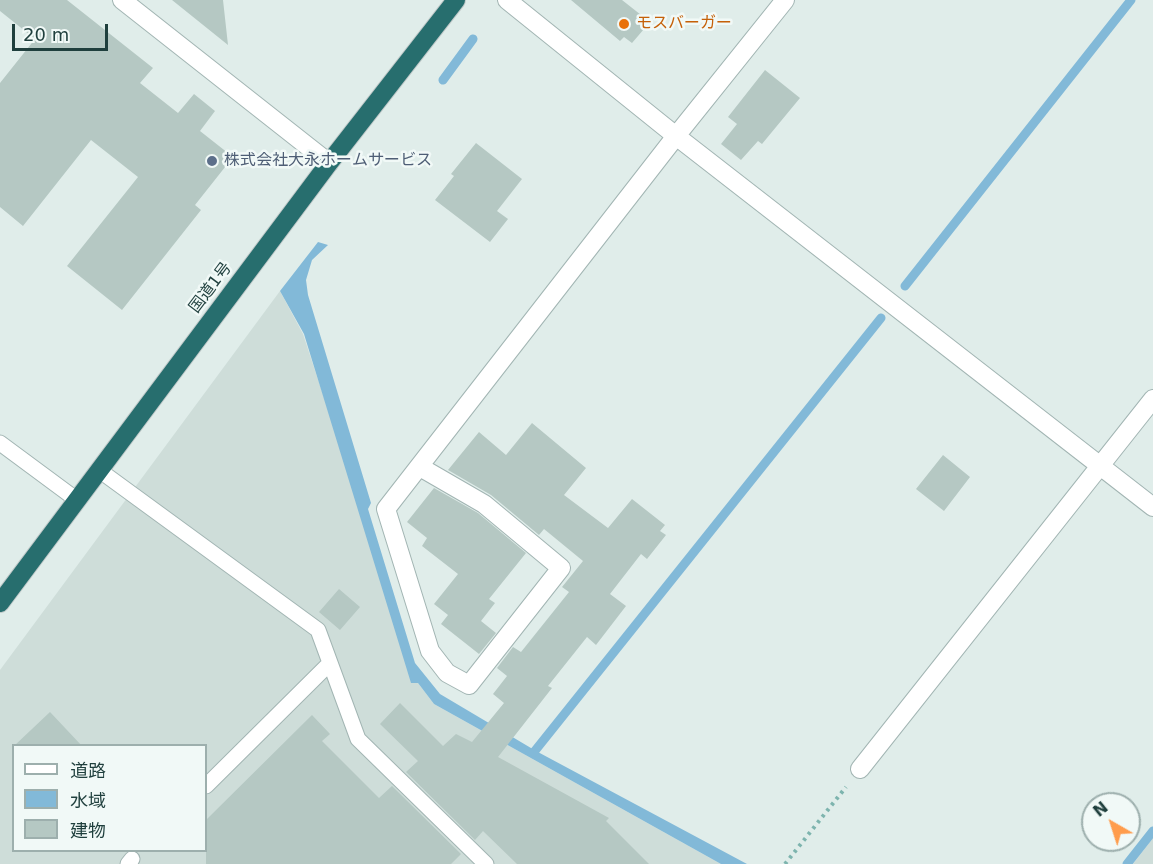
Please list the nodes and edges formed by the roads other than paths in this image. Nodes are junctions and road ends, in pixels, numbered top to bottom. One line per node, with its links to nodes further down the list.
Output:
1 (122, 0): 6 (street)
2 (456, 0): 6 (highway, 国道1号)
3 (507, 0): 5 (street)
4 (785, 0): 5 (street)
5 (676, 136): 9 (street); 10 (street)
6 (329, 163): 11 (highway, 国道1号)
7 (1153, 399): 9 (street)
8 (0, 443): 12 (lane)
9 (1101, 466): 13 (street); 16 (street)
10 (420, 467): 10 (street)
11 (99, 470): 12 (highway, 国道1号); 15 (lane)
12 (77, 500): 14 (highway, 国道1号)
13 (1153, 507)
14 (0, 601)
15 (330, 663): 17 (lane); 18 (lane)
16 (860, 769)
17 (207, 785)
18 (486, 864)

